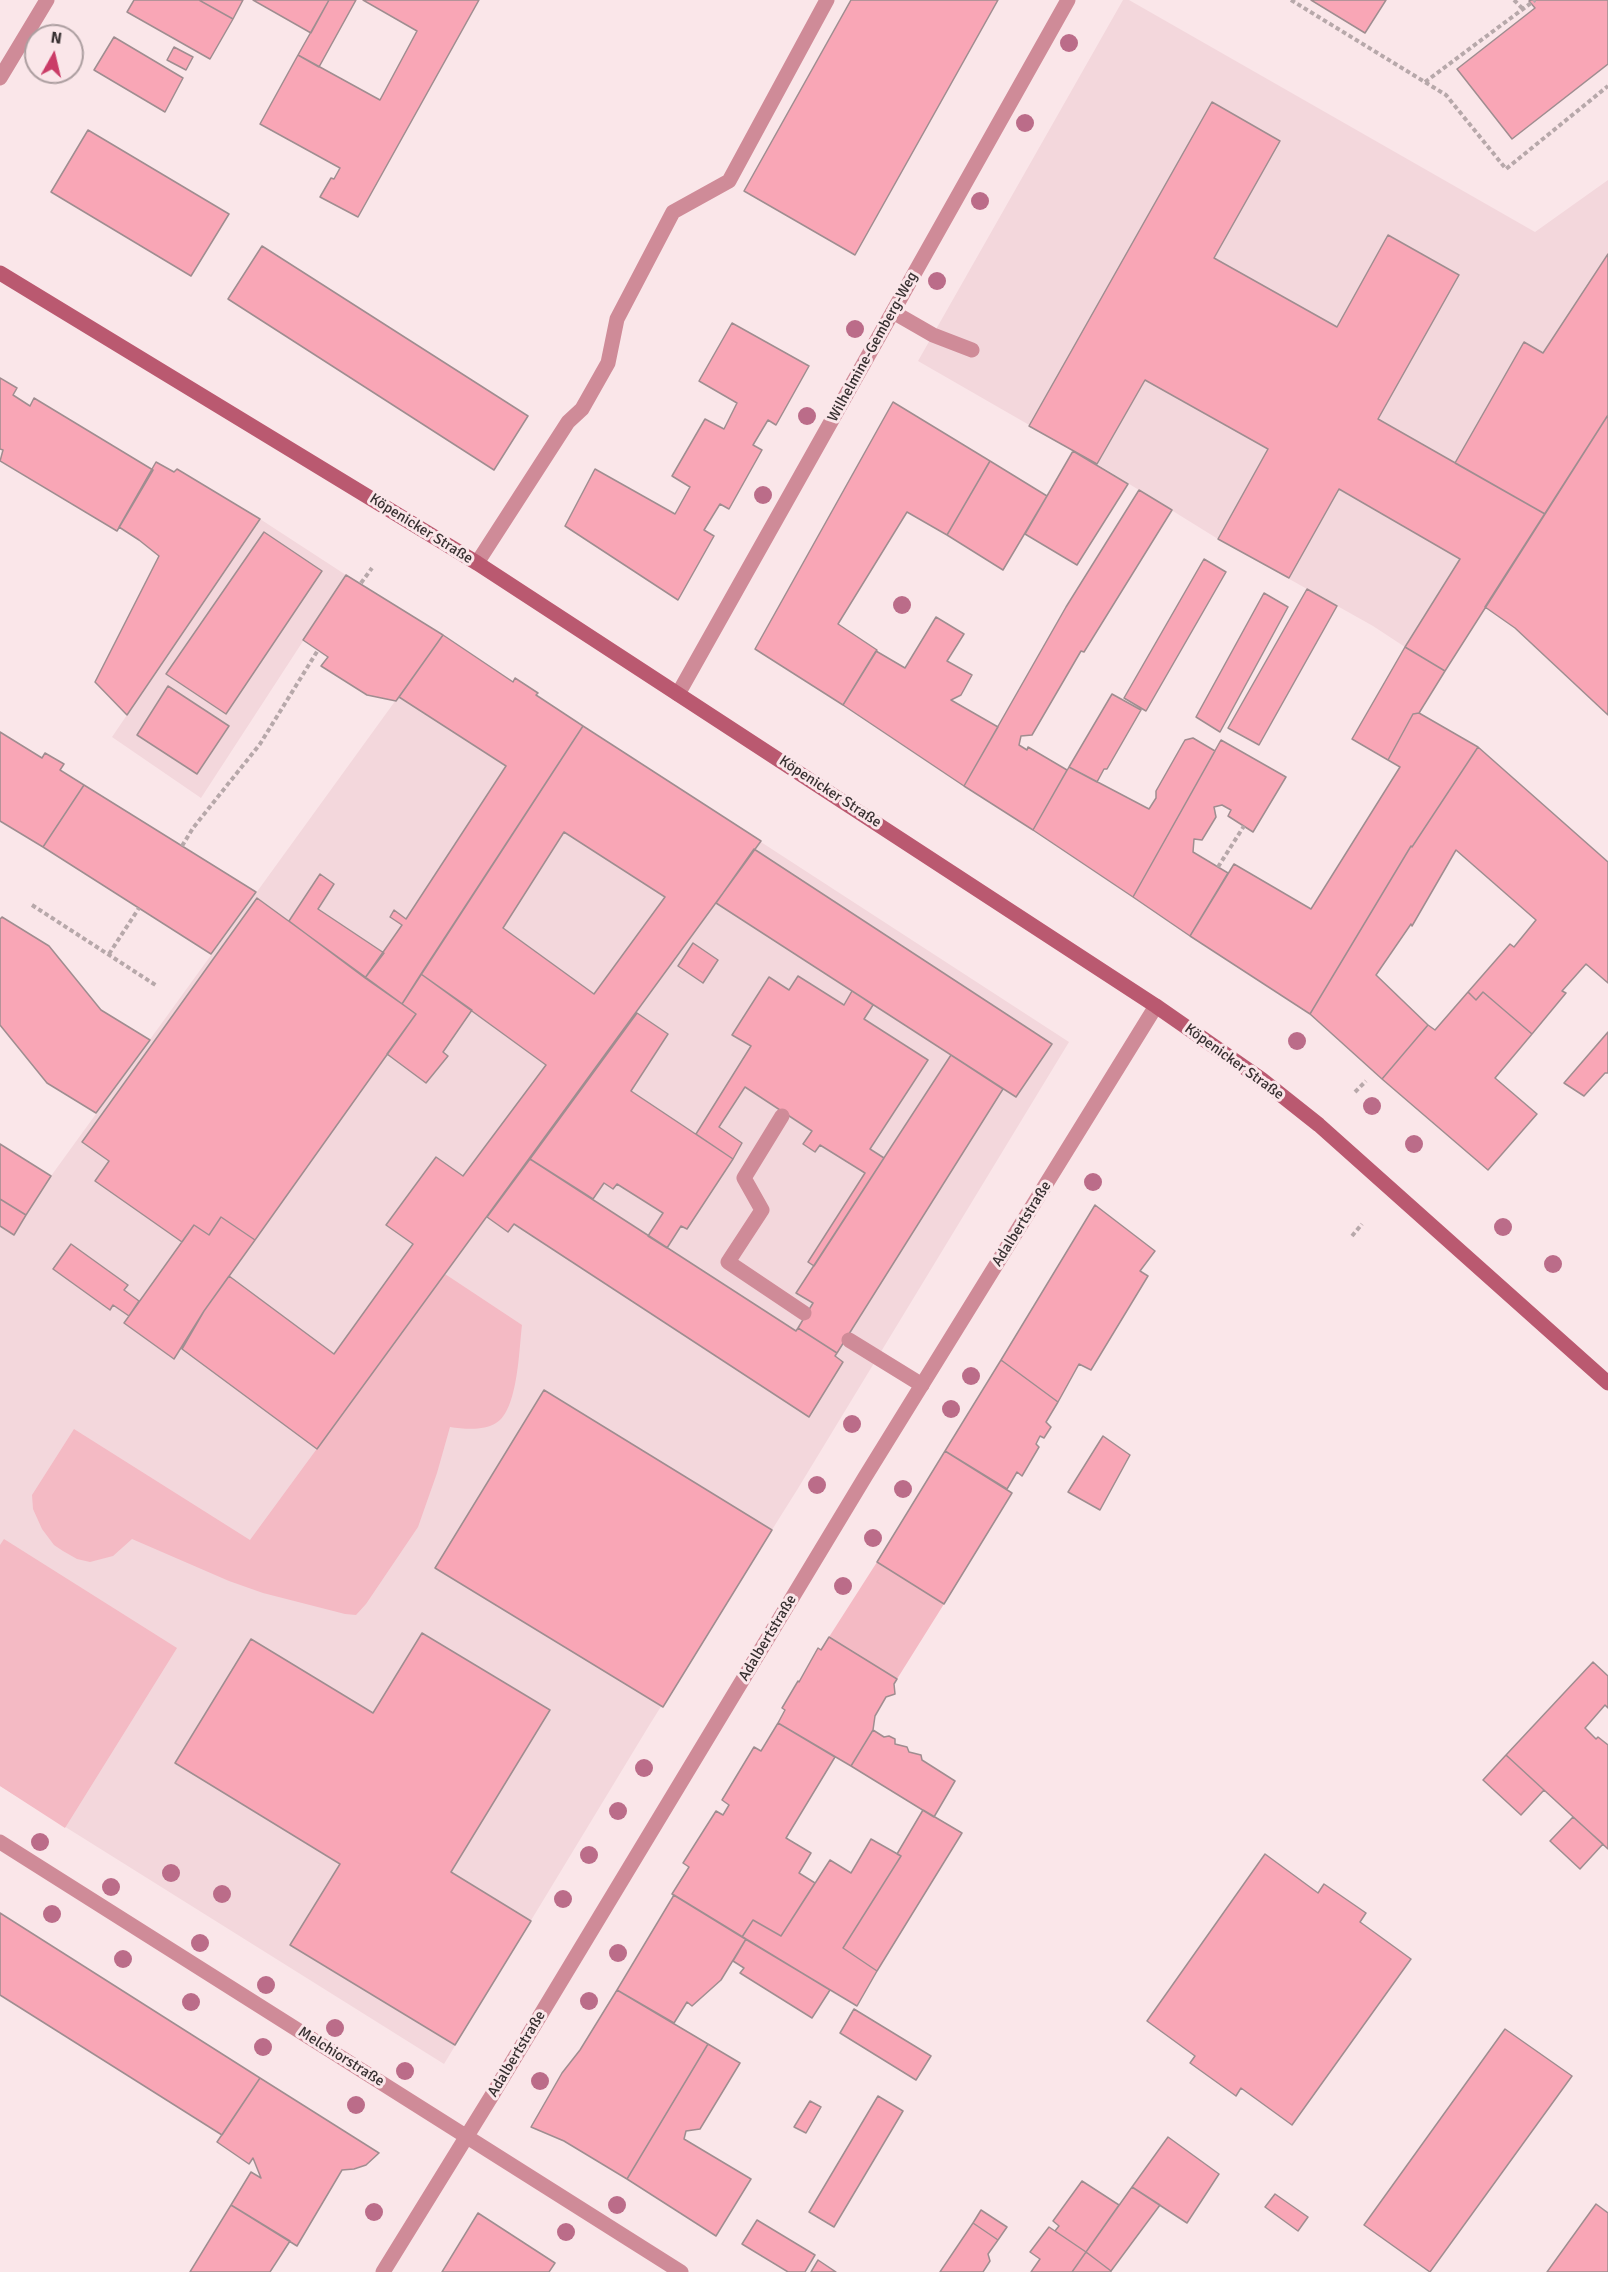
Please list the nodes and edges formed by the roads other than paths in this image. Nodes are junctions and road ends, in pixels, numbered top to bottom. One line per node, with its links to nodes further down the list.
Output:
1 (47, 0): 4 (street)
2 (826, 0): 8 (street)
3 (1068, 0): 6 (street, Wilhelmine-Gemberg-Weg)
4 (0, 78)
5 (0, 273): 8 (main road, Köpenicker Straße)
6 (893, 312): 7 (street); 9 (street, Wilhelmine-Gemberg-Weg)
7 (972, 350)
8 (477, 563): 9 (main road, Köpenicker Straße)
9 (678, 694): 10 (main road, Köpenicker Straße)
10 (1156, 1006): 14 (main road, Köpenicker Straße); 15 (street, Adalbertstraße)
11 (782, 1116): 12 (street)
12 (804, 1313)
13 (849, 1340): 15 (street)
14 (1608, 1383)
15 (922, 1385): 17 (street, Adalbertstraße)
16 (0, 1842): 17 (street, Melchiorstraße)
17 (467, 2137): 18 (street, Adalbertstraße); 19 (street, Melchiorstraße)
18 (383, 2272)
19 (681, 2272)

